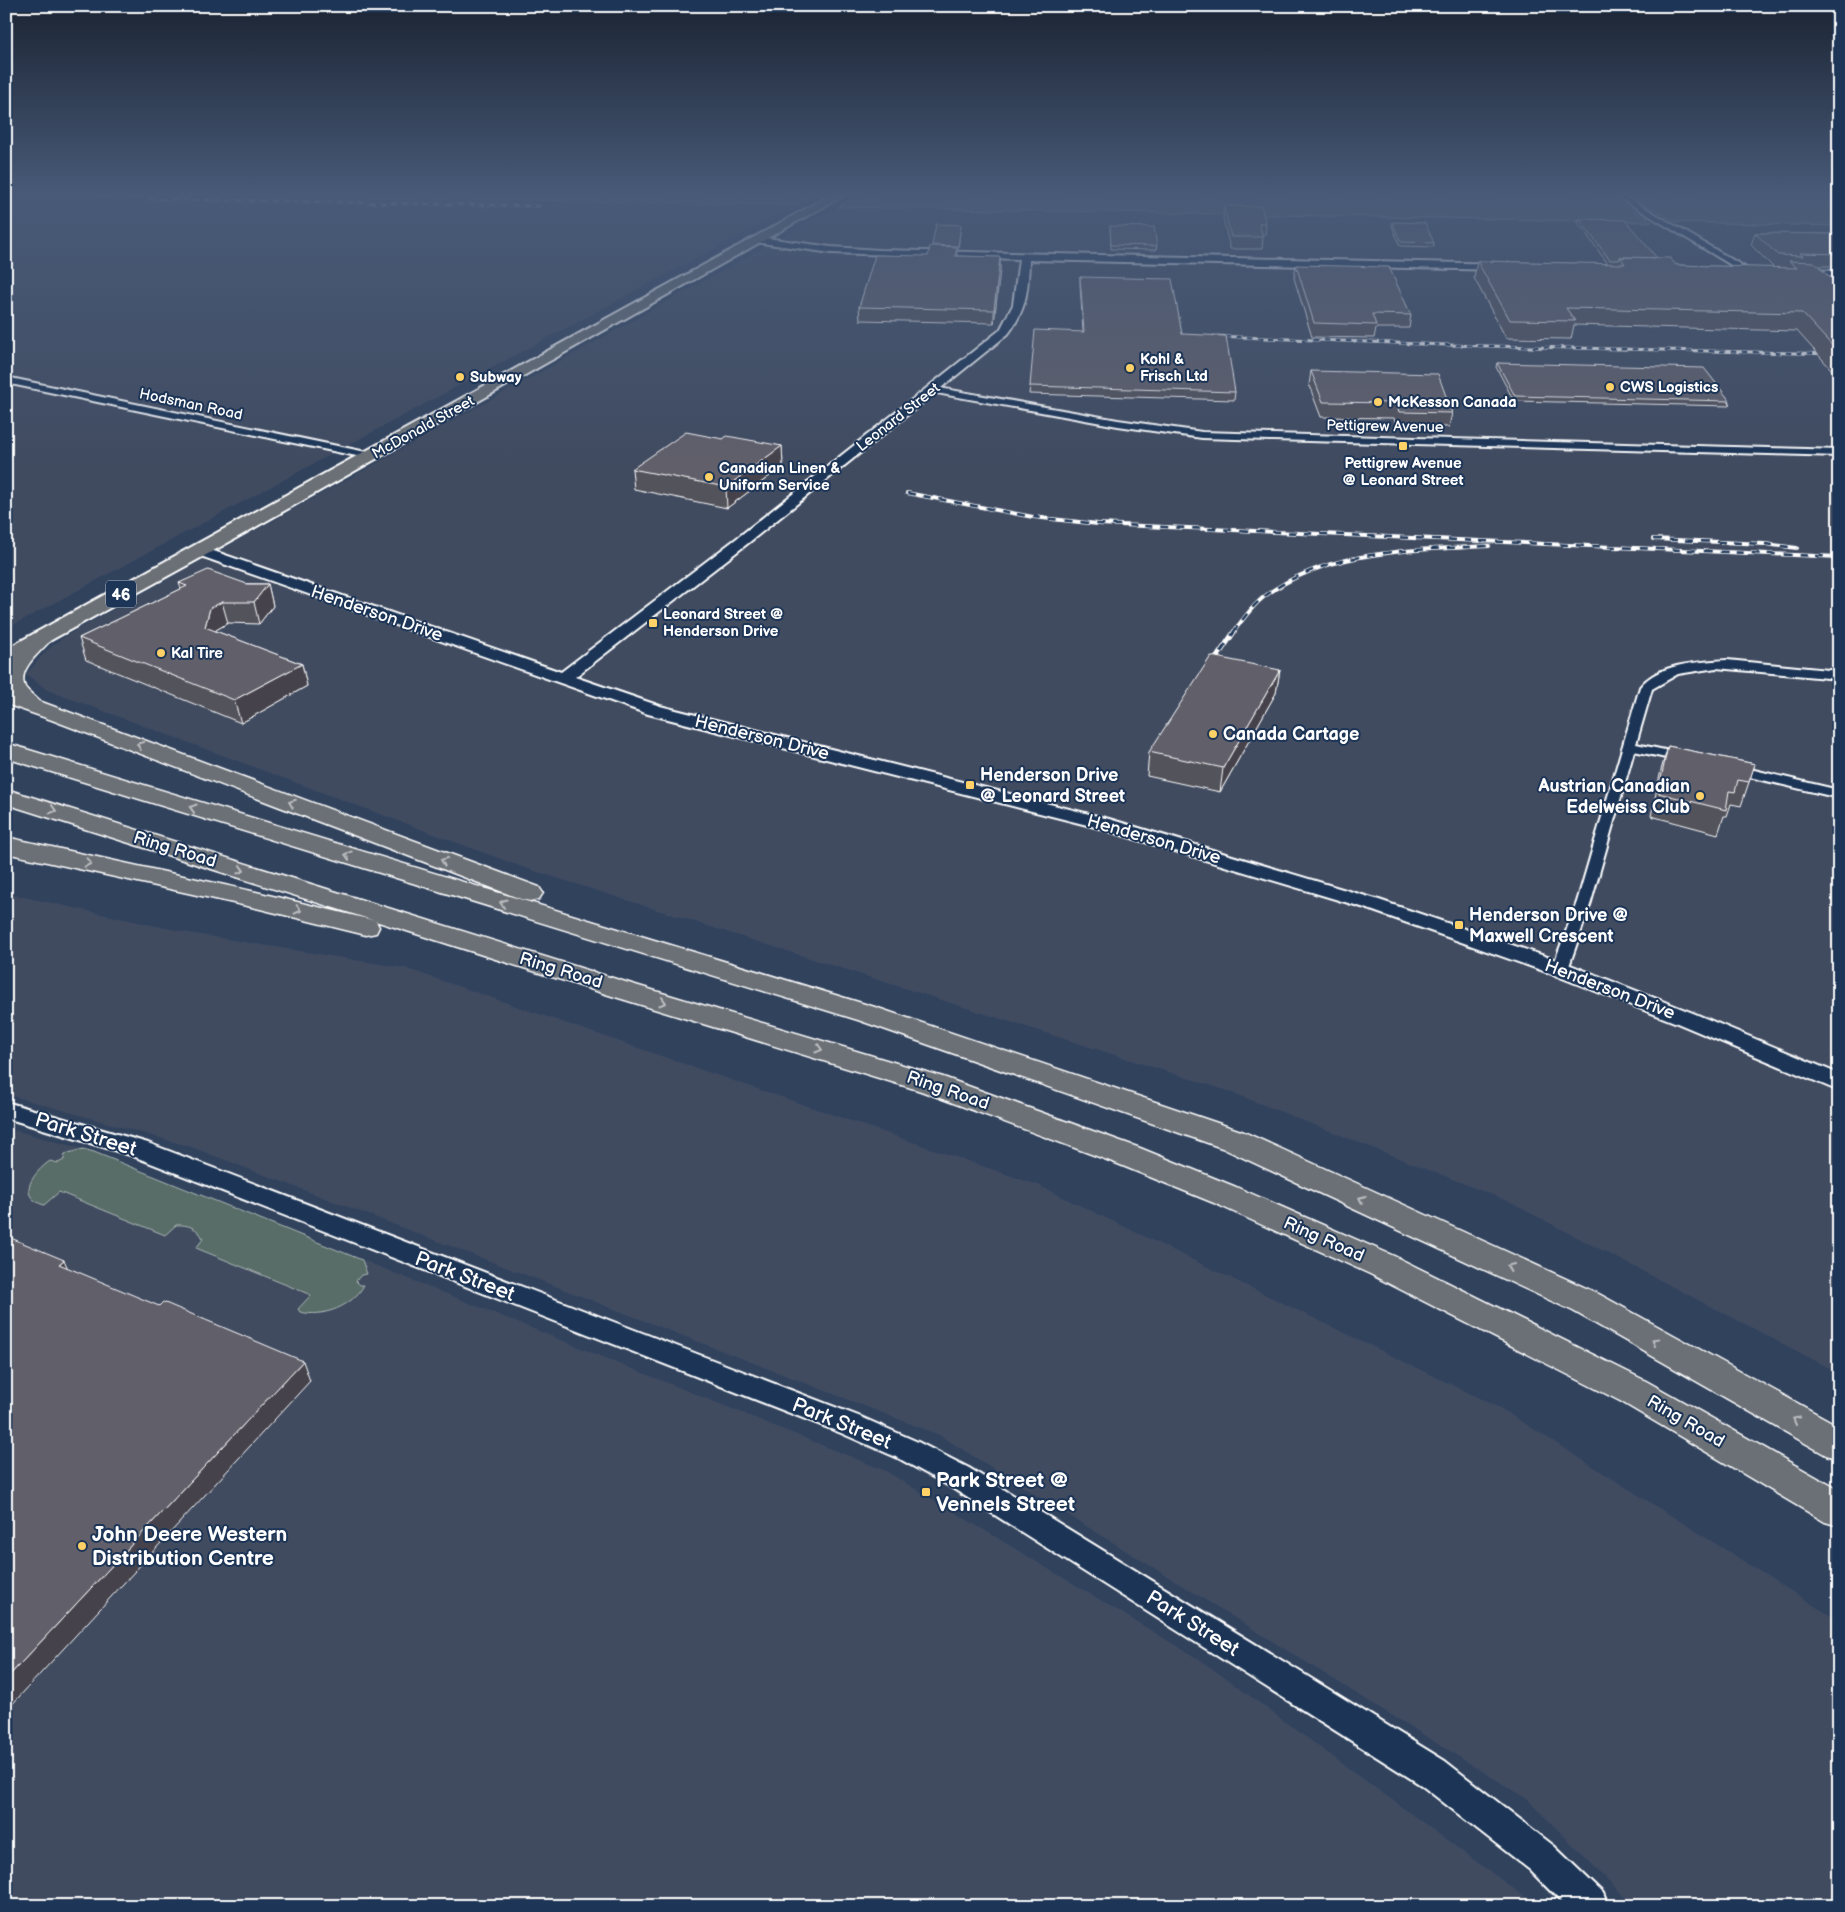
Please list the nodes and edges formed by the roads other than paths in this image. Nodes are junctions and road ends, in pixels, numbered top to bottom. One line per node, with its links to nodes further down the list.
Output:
1 (679, 284): 6 (main road, McDonald Street / 46)
2 (1022, 284): 4 (street, Leonard Street)
3 (6, 380): 6 (street, Hodsman Road)
4 (934, 390): 5 (street, Pettigrew Avenue); 12 (street, Leonard Street)
5 (1839, 453)
6 (371, 456): 7 (main road, McDonald Street / 46)
7 (200, 551): 8 (main road, McDonald Street / 46); 12 (street, Henderson Drive)
8 (42, 637): 9 (highway); 10 (main road, McDonald Street / 46); 14 (highway)
9 (6, 649)
10 (6, 657)
11 (1839, 675): 15 (street)
12 (563, 678): 22 (street, Henderson Drive)
13 (6, 696): 14 (highway)
14 (30, 704): 24 (highway, one-way to 14)
15 (1629, 746): 17 (street); 22 (street)
16 (6, 750): 24 (highway, one-way to 16)
17 (1694, 761)
18 (1722, 767): 19 (street)
19 (1839, 794)
20 (6, 796): 23 (highway, Ring Road, one-way to 23)
21 (6, 845): 23 (highway, one-way to 23)
22 (1560, 969): 25 (street, Henderson Drive)
23 (622, 990): 28 (highway, Ring Road, one-way to 28)
24 (868, 1014): 27 (highway, one-way to 24)
25 (1839, 1083)
26 (6, 1110): 29 (street, Park Street)
27 (1839, 1444)
28 (1839, 1510)
29 (1590, 1906)

